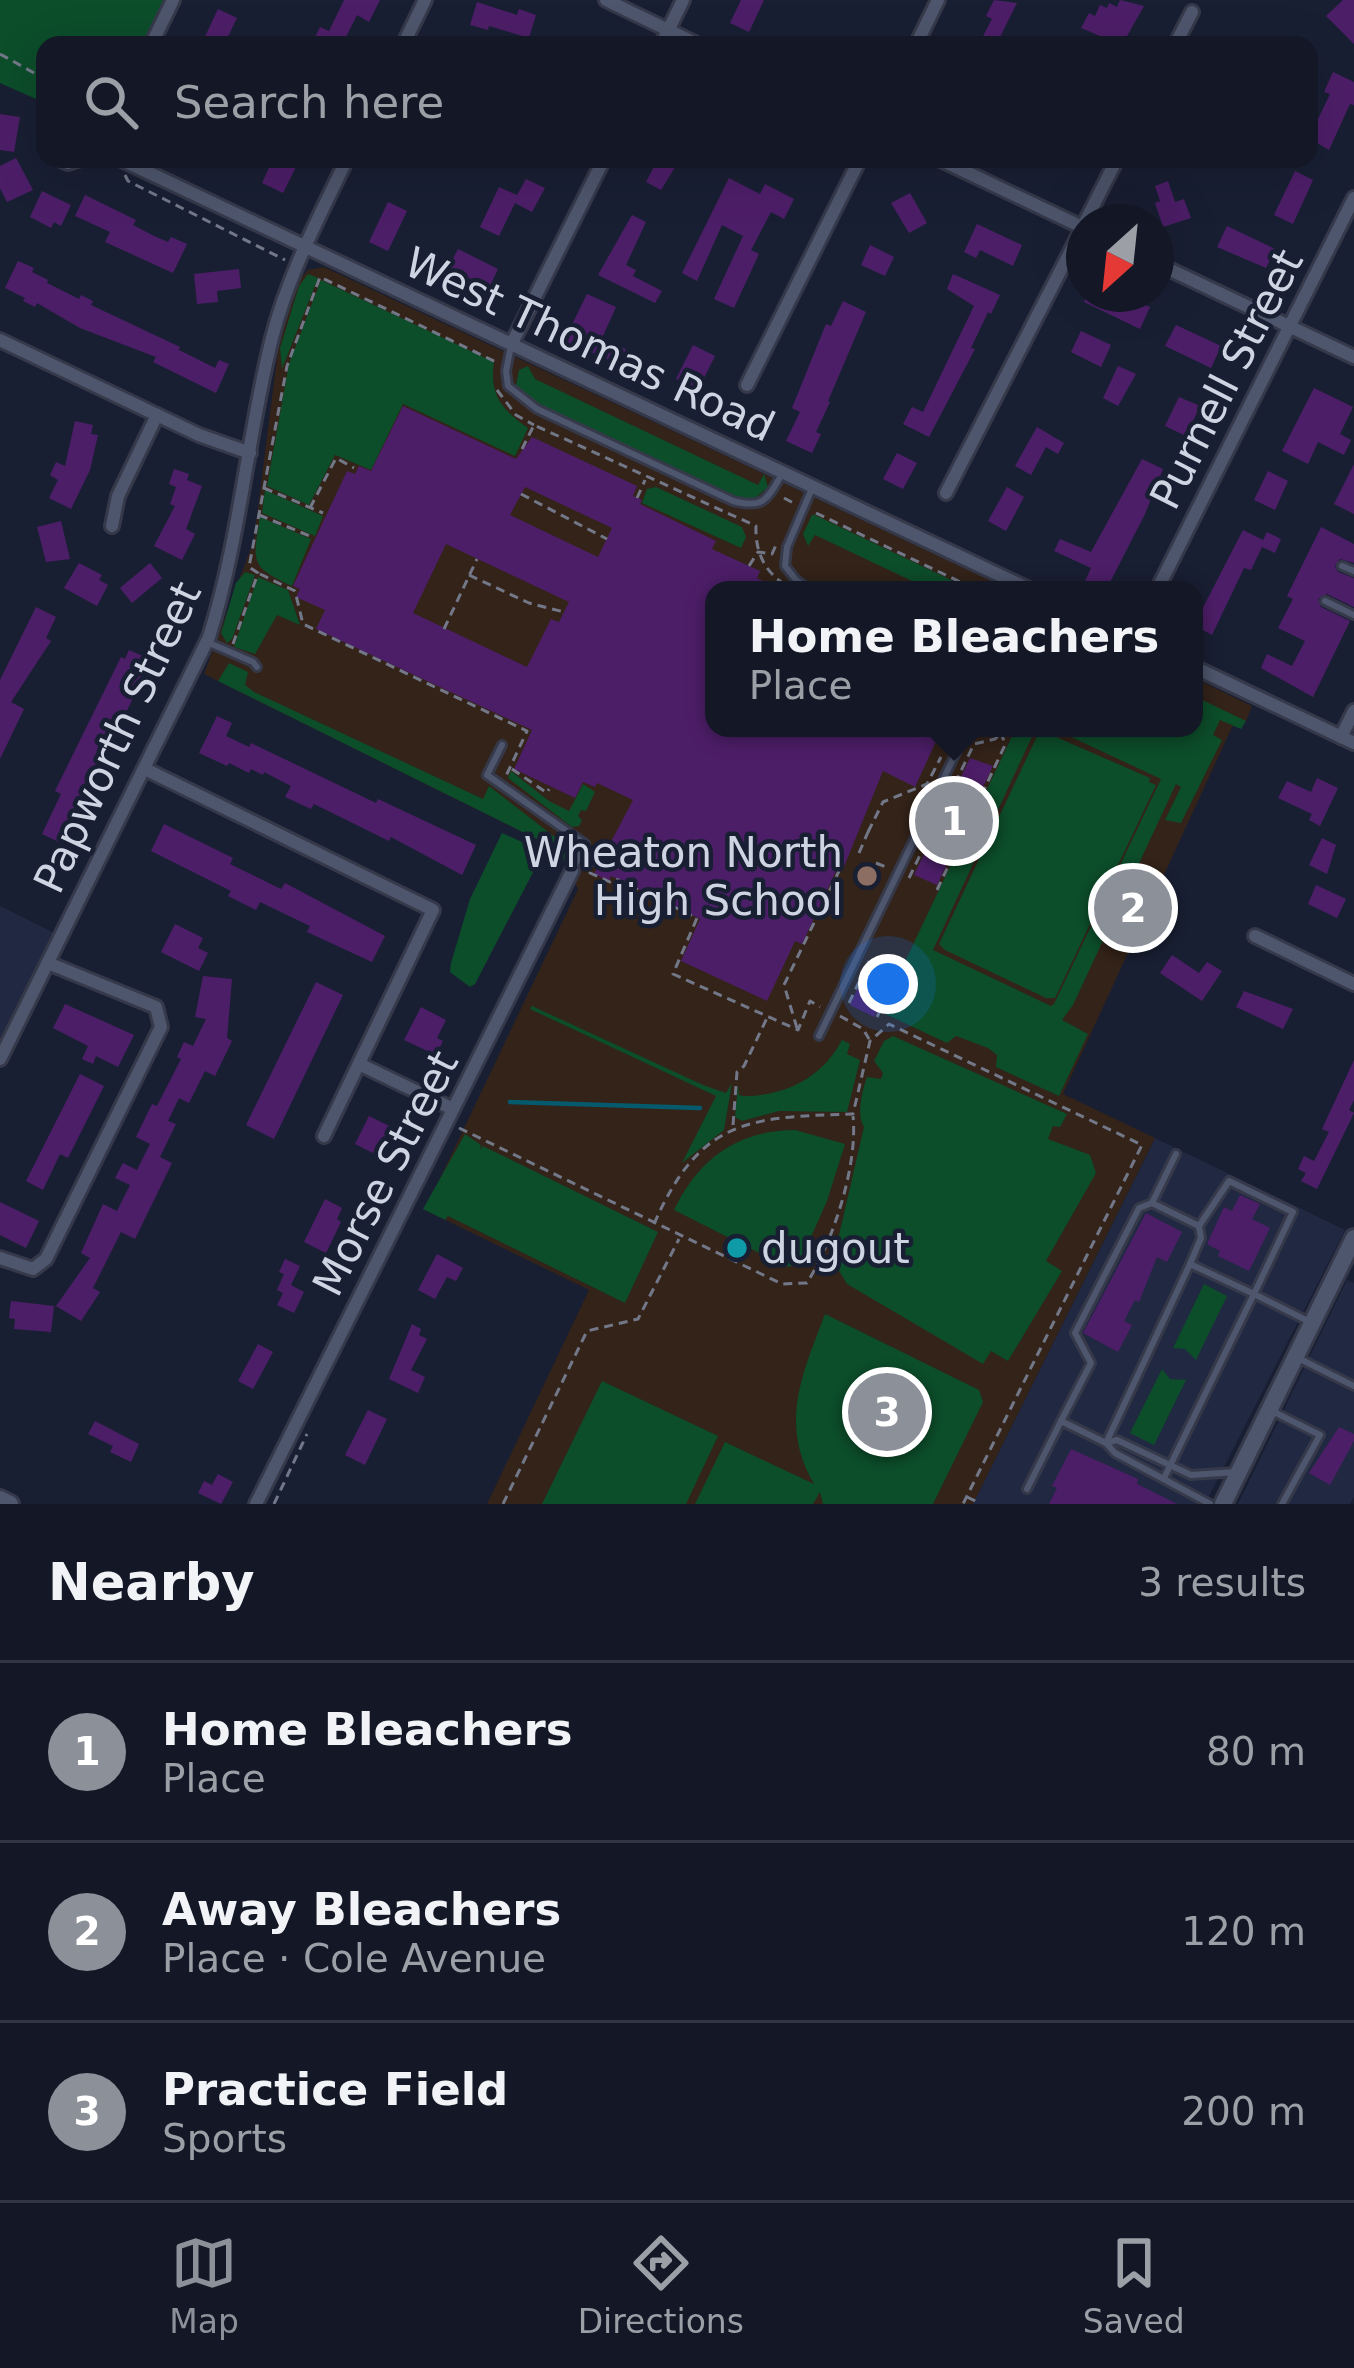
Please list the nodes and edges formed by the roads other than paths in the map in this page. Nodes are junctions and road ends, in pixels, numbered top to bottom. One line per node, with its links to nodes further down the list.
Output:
1 (173, 0): 8 (street)
2 (425, 0): 9 (street)
3 (606, 0): 7 (street)
4 (683, 0): 7 (street)
5 (938, 0): 12 (street)
6 (1192, 12): 13 (street)
7 (668, 30): 10 (street); 11 (street)
8 (155, 36)
9 (407, 36)
10 (665, 36)
11 (680, 36)
12 (920, 36)
13 (1180, 36)
14 (131, 168): 23 (street, West Thomas Road)
15 (343, 168): 23 (street, Papworth Street)
16 (600, 168): 28 (street)
17 (856, 168): 30 (street)
18 (958, 168): 22 (street)
19 (1113, 168): 21 (street)
20 (1354, 198): 26 (street, Purnell Street)
21 (1095, 204)
22 (1066, 218)
23 (306, 245): 28 (street, West Thomas Road); 32 (street, Papworth Street)
24 (1066, 261): 35 (street)
25 (1174, 271): 26 (street)
26 (1290, 326): 29 (street); 41 (street, Purnell Street)
27 (0, 340): 31 (street)
28 (512, 343): 33 (street, West Thomas Road); 33 (lane)
29 (1354, 357)
30 (747, 385)
31 (157, 415): 32 (street); 36 (street)
32 (250, 452): 44 (street, Papworth Street)
33 (783, 472): 34 (street, West Thomas Road)
34 (813, 486): 39 (lane); 40 (street, West Thomas Road)
35 (946, 493)
36 (112, 526)
37 (1342, 566): 38 (lane)
38 (1354, 572)
39 (797, 581)
40 (1012, 581)
41 (1162, 581)
42 (1325, 601): 43 (lane)
43 (1354, 615)
44 (206, 642): 45 (lane); 51 (street, Papworth Street)
45 (257, 667)
46 (1203, 672): 49 (street)
47 (1354, 711): 49 (street)
48 (964, 737): 58 (lane)
49 (1347, 740)
50 (502, 746): 52 (lane)
51 (146, 769): 54 (street, Papworth Street); 60 (street)
52 (572, 871): 61 (street, Morse Street)
53 (1255, 936): 55 (street)
54 (48, 963): 57 (street, Papworth Street); 67 (street)
55 (1354, 984)
56 (0, 1022): 57 (lane)
57 (15, 1029): 59 (street, Papworth Street)
58 (819, 1036)
59 (0, 1059)
60 (359, 1064): 61 (street); 62 (street)
61 (450, 1116): 82 (street, Morse Street)
62 (324, 1136)
63 (1176, 1154): 64 (lane)
64 (1152, 1203): 65 (lane); 74 (lane)
65 (1199, 1226): 68 (lane); 69 (lane)
66 (1354, 1238): 70 (street)
67 (0, 1258)
68 (1190, 1264): 69 (lane); 75 (lane)
69 (1254, 1294): 70 (lane); 76 (lane)
70 (1312, 1323): 71 (street)
71 (1295, 1357): 72 (lane); 73 (street)
72 (1354, 1386)
73 (1269, 1410): 77 (street); 85 (lane)
74 (1061, 1421): 75 (lane); 79 (lane)
75 (1106, 1443): 76 (lane); 78 (lane)
76 (1171, 1463): 77 (lane); 78 (lane)
77 (1239, 1472): 84 (street)
78 (1164, 1478): 83 (lane)
79 (1027, 1490)
80 (0, 1499): 81 (street)
81 (10, 1504)
82 (256, 1504)
83 (1210, 1504)
84 (1223, 1504)
85 (1282, 1504)

